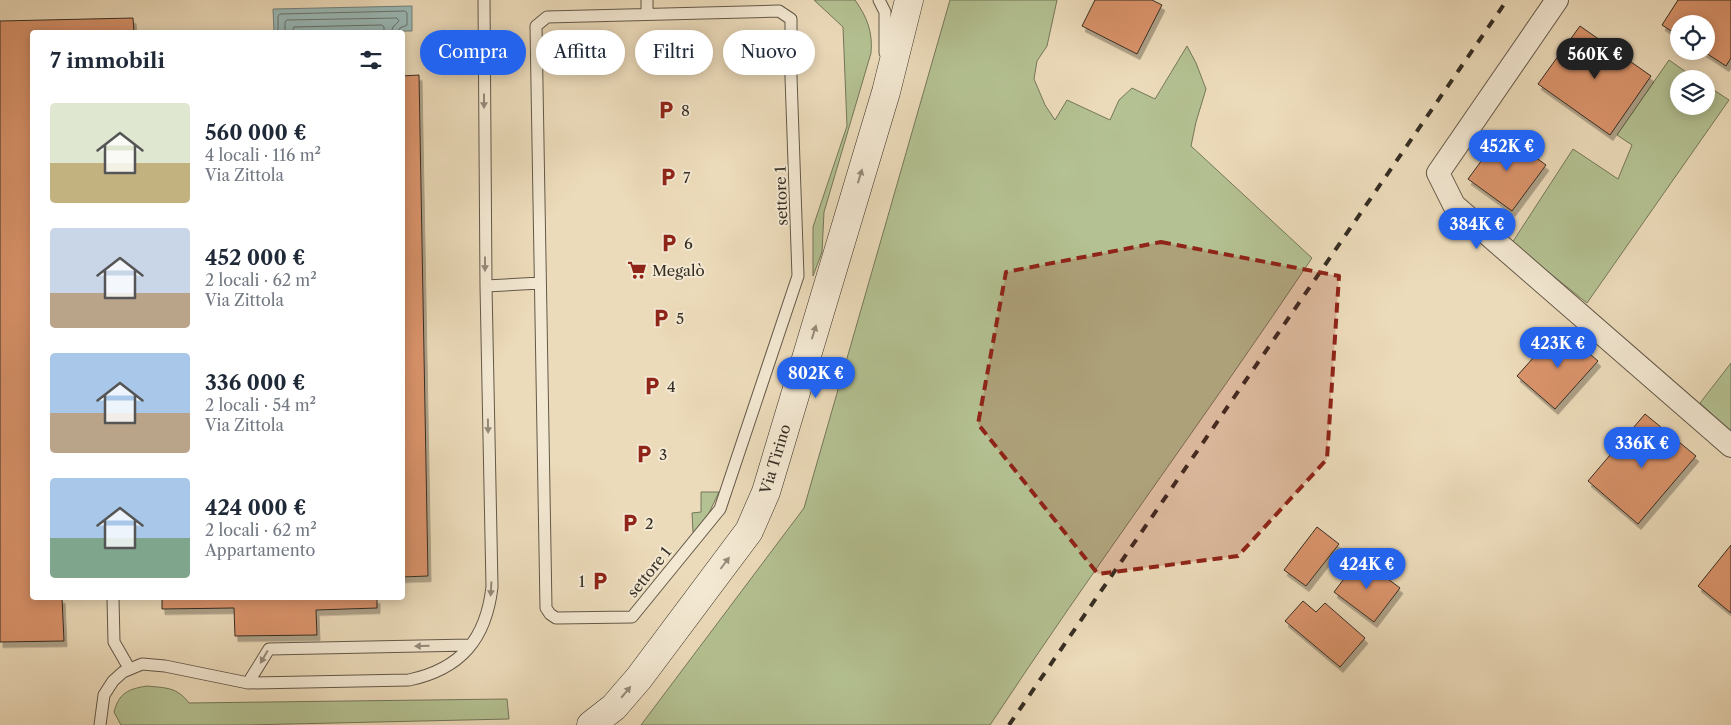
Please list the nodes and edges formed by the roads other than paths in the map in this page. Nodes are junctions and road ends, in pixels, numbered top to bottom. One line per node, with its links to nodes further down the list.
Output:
1 (484, 0): 9 (lane, one-way to 9)
2 (647, 0): 6 (lane)
3 (879, 0): 7 (lane)
4 (909, 0): 7 (street, Via Tirino)
5 (1557, 0): 10 (street)
6 (647, 14): 8 (lane, settore 1); 8 (lane, settore 1)
7 (886, 92): 16 (street, Via Tirino, one-way to 7)
8 (540, 283): 9 (lane)
9 (486, 286): 12 (lane, one-way to 12)
10 (1731, 446)
11 (113, 600): 13 (lane)
12 (470, 645): 14 (lane); 14 (lane, one-way to 14)
13 (129, 668): 14 (lane); 15 (lane)
14 (248, 683)
15 (100, 725)
16 (591, 725)

